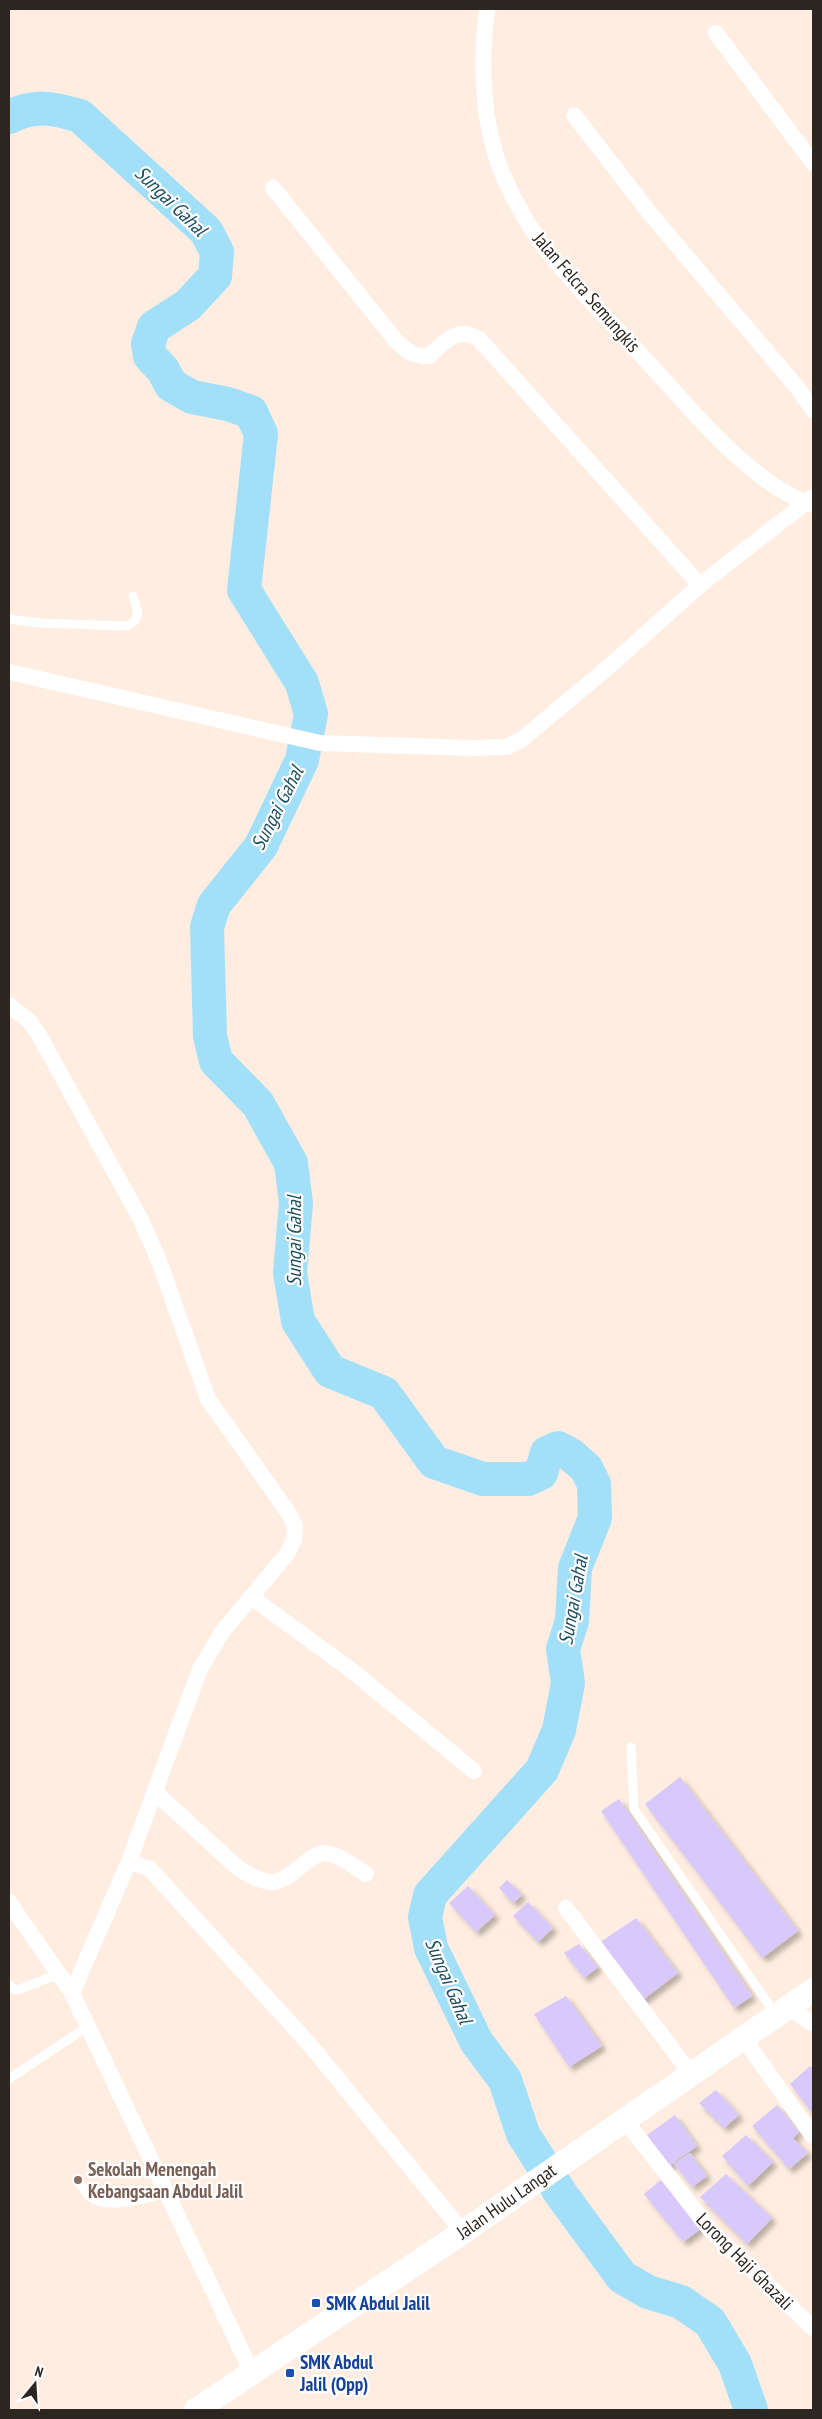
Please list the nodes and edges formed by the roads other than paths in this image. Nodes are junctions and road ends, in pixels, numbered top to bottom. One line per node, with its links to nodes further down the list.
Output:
1 (486, 9): 7 (street, Jalan Felcra Semungkis)
2 (716, 33): 4 (street)
3 (574, 115): 6 (street)
4 (813, 163)
5 (273, 188): 8 (street)
6 (813, 410)
7 (811, 502): 8 (street)
8 (700, 585): 11 (street)
9 (133, 596): 10 (lane)
10 (9, 619)
11 (9, 672)
12 (9, 1005): 13 (street)
13 (251, 1597): 15 (street); 16 (street)
14 (631, 1747): 25 (lane)
15 (474, 1771)
16 (154, 1792): 17 (street); 18 (street)
17 (129, 1861): 24 (street); 35 (street)
18 (366, 1874)
19 (9, 1902): 21 (street)
20 (566, 1908): 29 (street)
21 (59, 1974): 22 (lane); 24 (street)
22 (9, 1985)
23 (813, 1990): 25 (street, Jalan Hulu Langat)
24 (72, 1993): 27 (street)
25 (782, 2011): 26 (street); 28 (street, Jalan Hulu Langat)
26 (813, 2024)
27 (87, 2027): 30 (lane); 34 (street)
28 (743, 2038): 29 (street, Jalan Hulu Langat); 32 (street)
29 (691, 2074): 31 (street, Jalan Hulu Langat)
30 (9, 2079)
31 (624, 2119): 35 (street, Jalan Hulu Langat); 36 (street, Lorong Haji Ghazali)
32 (813, 2136)
33 (79, 2182): 34 (lane)
34 (167, 2193): 37 (street)
35 (463, 2232): 37 (street, Jalan Hulu Langat)
36 (813, 2328)
37 (252, 2373): 38 (street, Jalan Hulu Langat)
38 (204, 2408)

